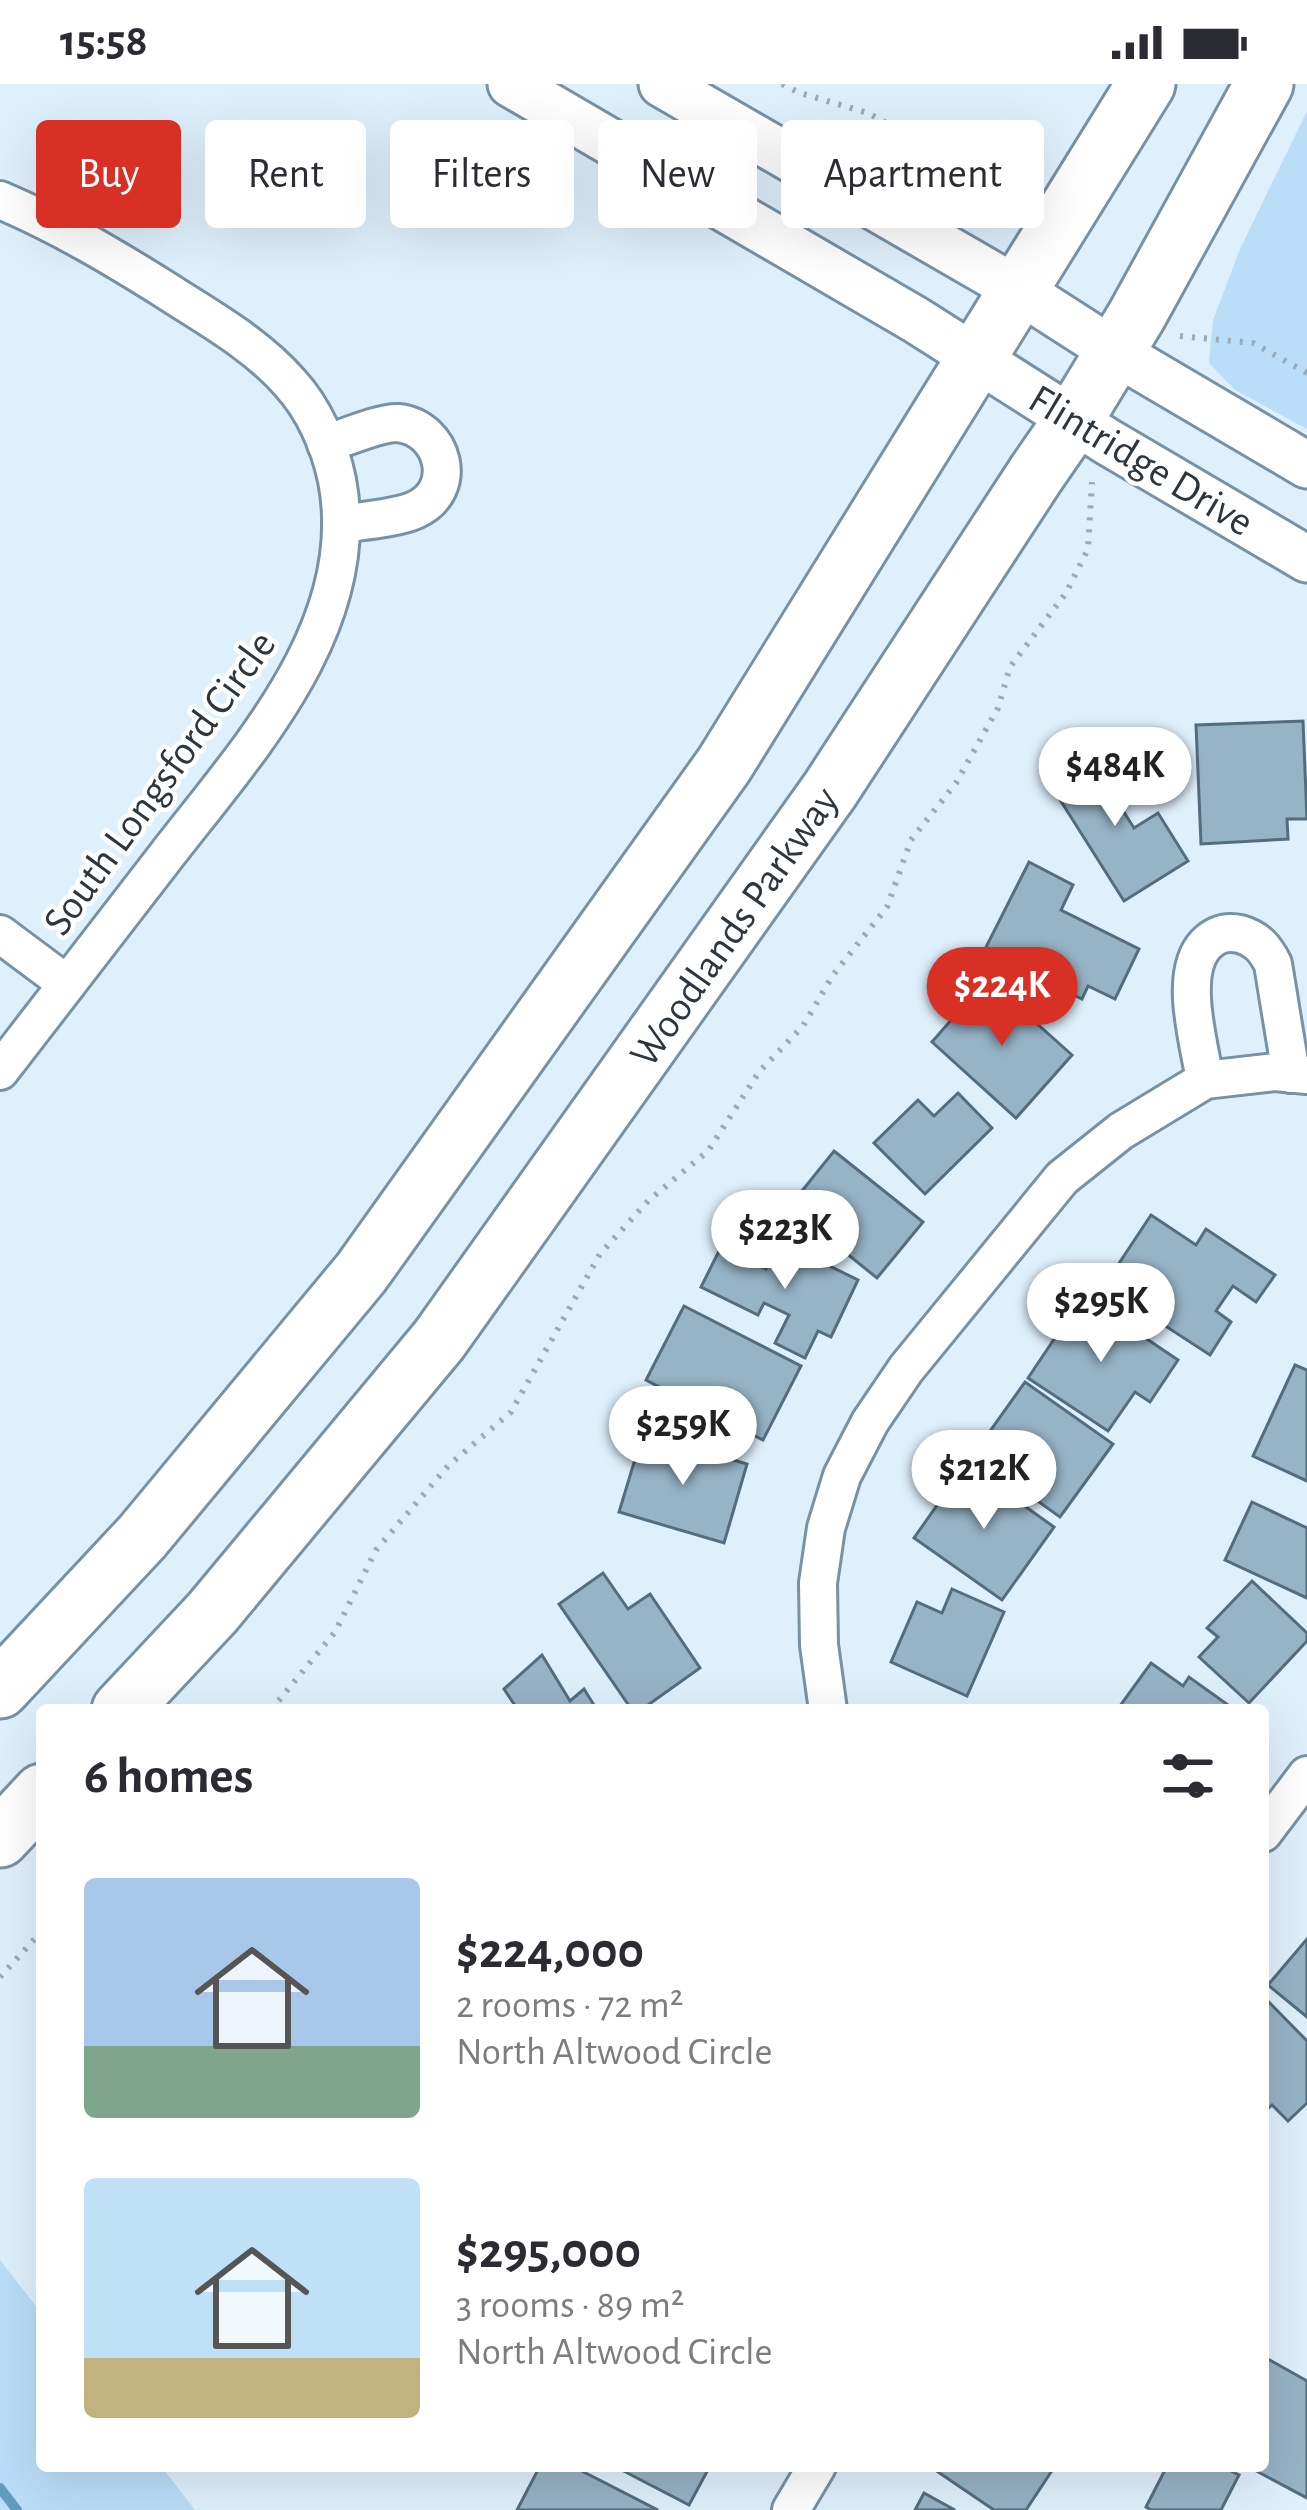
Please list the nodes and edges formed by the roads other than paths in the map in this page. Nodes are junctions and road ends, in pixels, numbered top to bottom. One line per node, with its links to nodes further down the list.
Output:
1 (511, 84): 8 (street, Flintridge Drive)
2 (662, 84): 6 (street, Flintridge Drive)
3 (1146, 84): 6 (main road)
4 (1264, 84): 7 (main road, Woodlands Parkway)
5 (0, 200): 10 (street, South Longsford Circle)
6 (1020, 291): 7 (street, Flintridge Drive); 8 (main road)
7 (1115, 352): 9 (main road, Woodlands Parkway); 11 (street, Flintridge Drive)
8 (977, 358): 9 (street, Flintridge Drive); 19 (main road)
9 (1091, 430): 13 (street, Flintridge Drive); 20 (main road, Woodlands Parkway)
10 (326, 444): 12 (street, South Longsford Circle); 12 (street)
11 (1307, 465)
12 (341, 524): 15 (street, South Longsford Circle)
13 (1307, 560)
14 (0, 934): 15 (street)
15 (68, 984): 16 (street, South Longsford Circle)
16 (0, 1071)
17 (1299, 1075): 18 (street); 18 (street)
18 (1205, 1080): 21 (street)
19 (0, 1689)
20 (127, 1704)
21 (827, 1704)
22 (1307, 1775): 24 (street)
23 (36, 1799): 25 (main road)
24 (1269, 1825)
25 (0, 1838)
26 (813, 2472): 27 (street)
27 (791, 2510)

